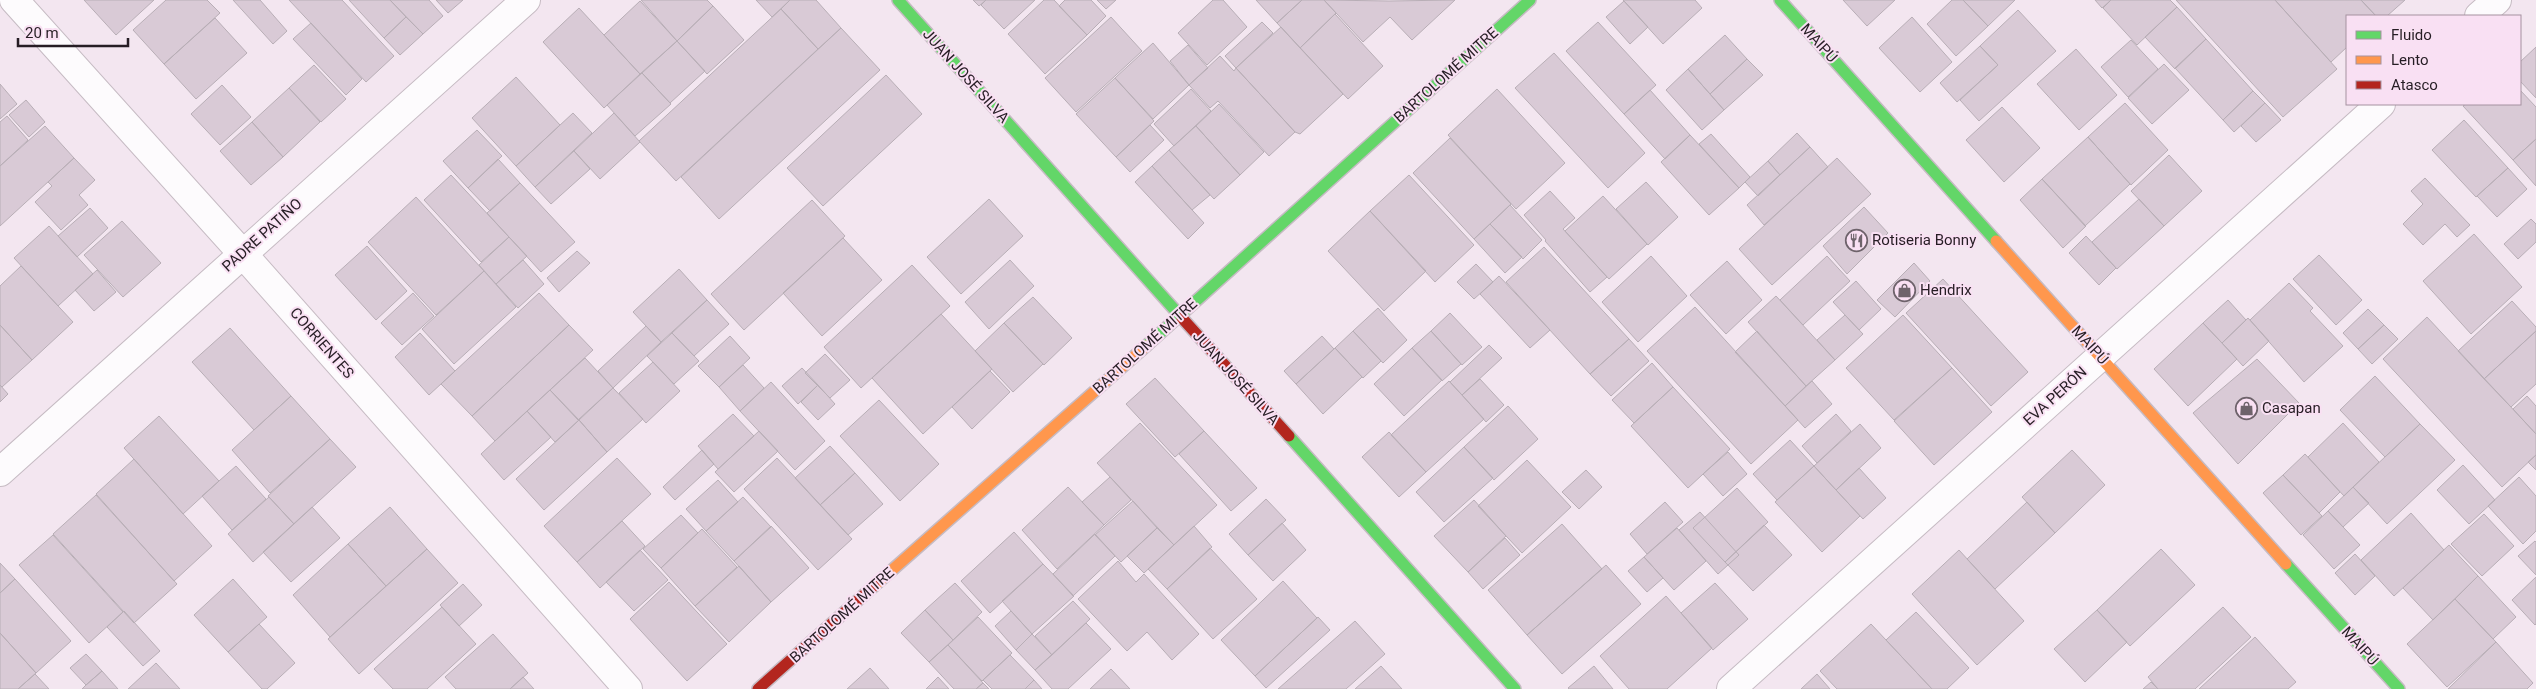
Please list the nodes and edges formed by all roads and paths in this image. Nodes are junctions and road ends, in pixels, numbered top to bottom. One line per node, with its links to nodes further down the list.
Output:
1 (14, 0): 9 (street, CORRIENTES)
2 (526, 0): 9 (street, PADRE PATIÑO)
3 (898, 0): 10 (street, JUAN JOSÉ SILVA)
4 (1530, 0): 10 (street, BARTOLOMÉ MITRE)
5 (1780, 0): 11 (street, MAIPÚ)
6 (2497, 0): 7 (street)
7 (2480, 15)
8 (2380, 105): 11 (street, EVA PERÓN)
9 (242, 253): 12 (street, PADRE PATIÑO); 13 (street, CORRIENTES)
10 (1180, 315): 14 (street, BARTOLOMÉ MITRE); 15 (street, JUAN JOSÉ SILVA)
11 (2100, 356): 16 (street, EVA PERÓN); 17 (street, MAIPÚ)
12 (0, 472)
13 (628, 689)
14 (758, 689)
15 (1515, 689)
16 (1731, 689)
17 (2399, 689)

